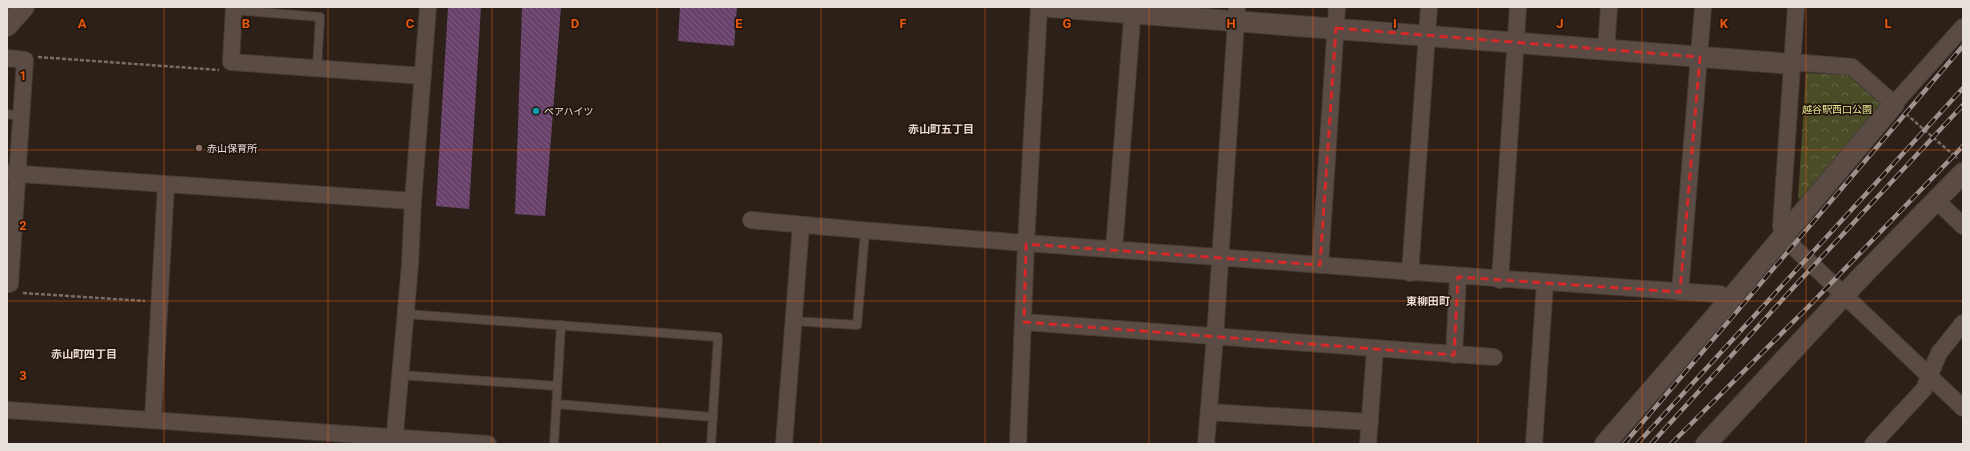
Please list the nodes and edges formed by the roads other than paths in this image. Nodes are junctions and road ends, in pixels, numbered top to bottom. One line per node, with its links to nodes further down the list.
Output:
1 (24, 7): 14 (street)
2 (428, 7): 24 (street)
3 (1039, 7): 38 (street)
4 (1051, 7): 12 (street)
5 (1337, 7): 16 (street)
6 (1429, 7): 17 (street)
7 (1518, 7): 18 (street)
8 (1609, 7): 19 (street)
9 (1703, 7): 20 (street)
10 (1796, 7): 22 (street)
11 (234, 8): 23 (lane); 23 (street)
12 (1133, 10): 13 (street); 39 (street)
13 (1236, 15): 16 (street); 40 (street)
14 (7, 26)
15 (1963, 27): 25 (street)
16 (1336, 28): 17 (street); 41 (street)
17 (1427, 36): 18 (street); 42 (street)
18 (1517, 43): 19 (street); 44 (street)
19 (1606, 50): 20 (street)
20 (1700, 57): 22 (street); 47 (street)
21 (7, 58): 26 (street)
22 (1792, 63): 25 (street); 37 (street)
23 (317, 68): 24 (street)
24 (423, 76): 31 (street)
25 (1894, 104): 37 (street)
26 (14, 115): 28 (street)
27 (1960, 166): 30 (street)
28 (12, 174): 29 (street); 34 (street)
29 (166, 185): 31 (street); 67 (street)
30 (1936, 200): 35 (street); 48 (street)
31 (413, 201): 50 (street)
32 (751, 220): 33 (street)
33 (801, 225): 36 (street); 51 (street)
34 (11, 226): 46 (street)
35 (1963, 226)
36 (866, 231): 38 (street); 51 (lane)
37 (1785, 235): 48 (street); 49 (street)
38 (1026, 244): 39 (street); 52 (street)
39 (1114, 249): 40 (street)
40 (1219, 257): 41 (street); 55 (street)
41 (1320, 266): 42 (street)
42 (1410, 273): 43 (street)
43 (1458, 277): 44 (street); 57 (street)
44 (1500, 280): 45 (street)
45 (1545, 283): 47 (street); 77 (street)
46 (7, 284)
47 (1680, 292): 49 (street)
48 (1842, 295): 60 (street); 79 (street)
49 (1727, 303): 78 (street)
50 (406, 314): 54 (lane); 59 (street)
51 (793, 321): 73 (street)
52 (1024, 322): 55 (street); 74 (street)
53 (1963, 323): 60 (street)
54 (561, 325): 61 (lane); 66 (lane)
55 (1215, 336): 56 (street); 65 (street)
56 (1375, 349): 57 (street); 68 (street)
57 (1454, 355): 58 (street)
58 (1494, 357)
59 (400, 375): 61 (lane); 69 (street)
60 (1929, 377): 63 (street); 80 (street)
61 (557, 386): 62 (lane)
62 (556, 404): 66 (lane); 71 (lane)
63 (1963, 408)
64 (7, 410): 67 (street)
65 (1209, 412): 68 (street); 75 (street)
66 (713, 417): 72 (lane)
67 (153, 419): 69 (street)
68 (1370, 422): 76 (street)
69 (394, 441): 70 (street)
70 (488, 444)
71 (554, 444)
72 (711, 444)
73 (784, 444)
74 (1018, 444)
75 (1206, 444)
76 (1368, 444)
77 (1534, 444)
78 (1605, 444)
79 (1706, 444)
80 (1873, 444)

